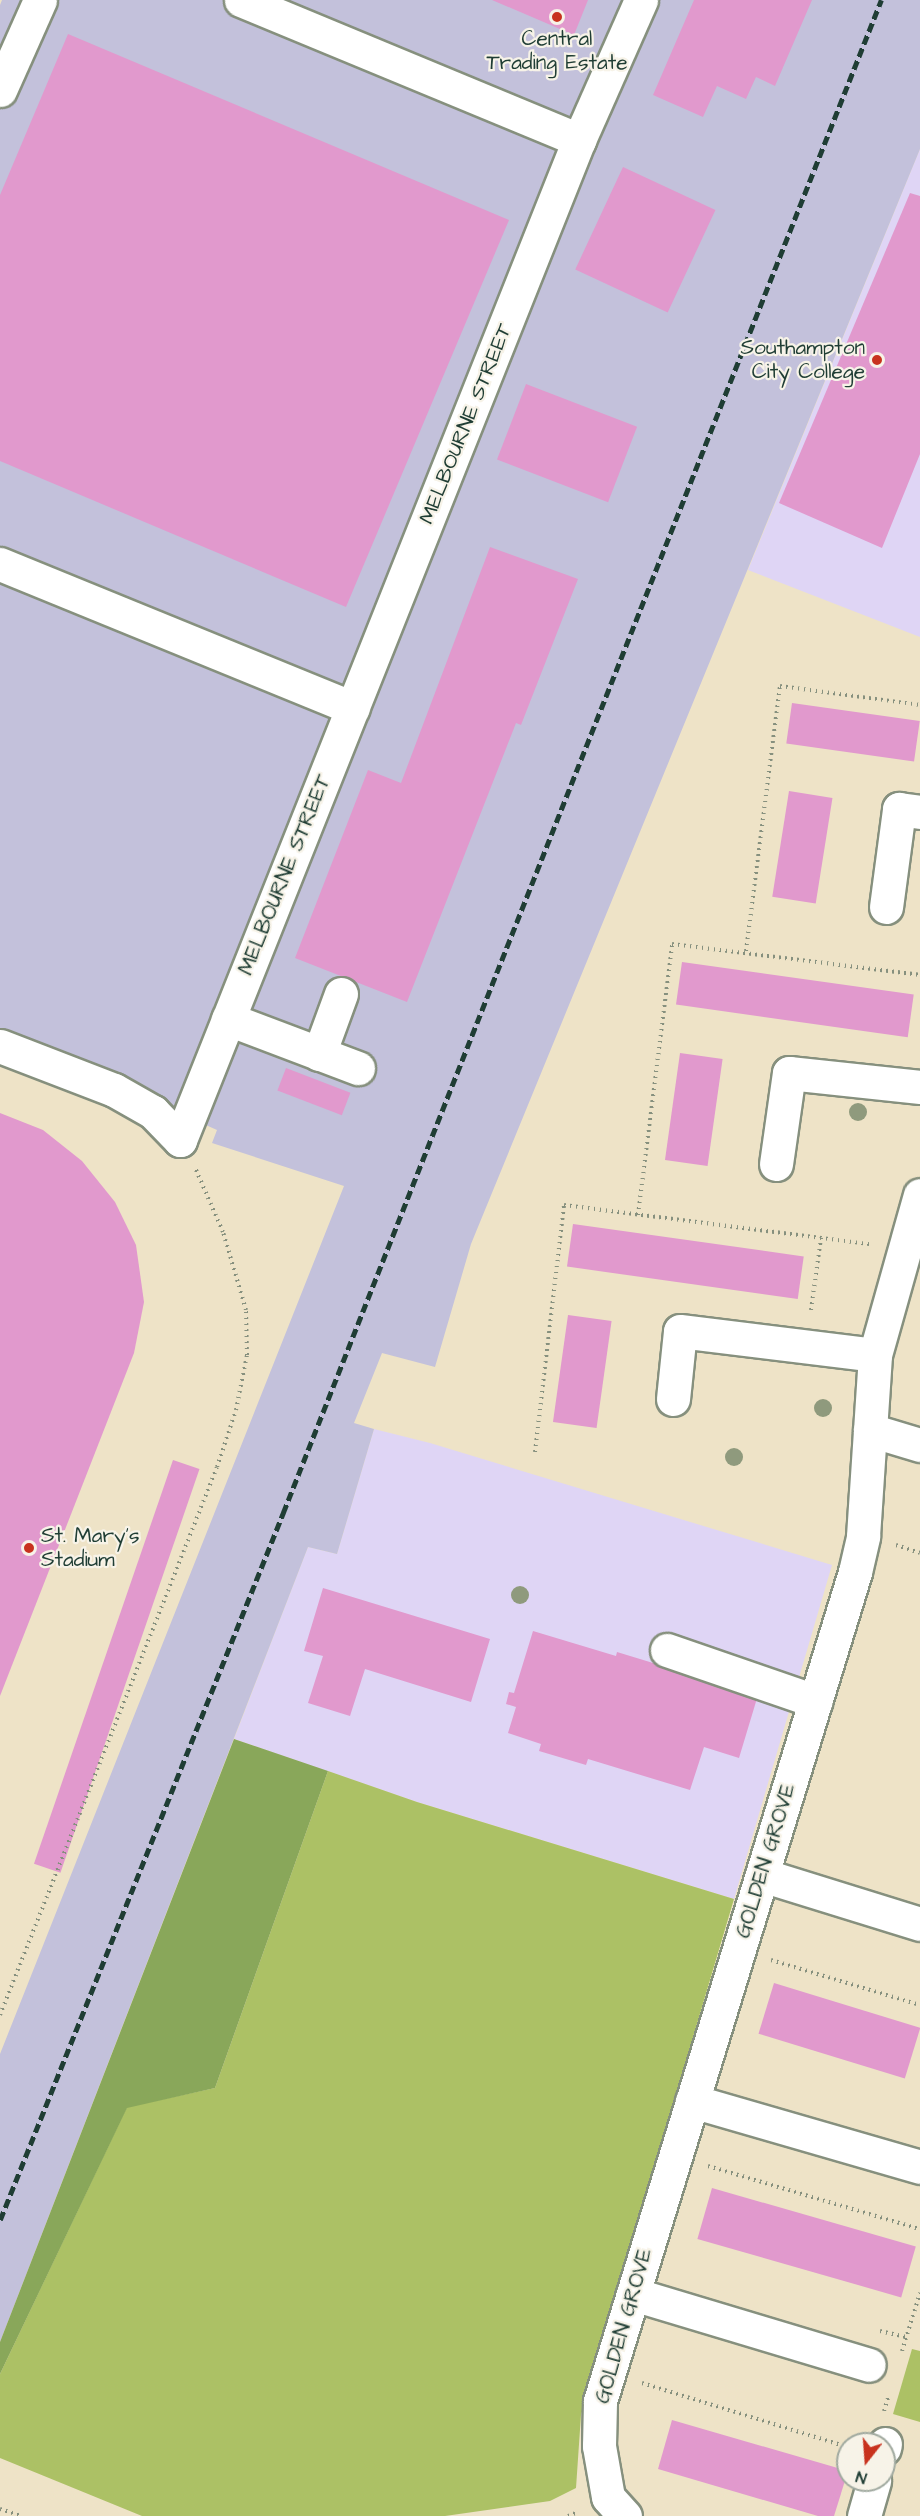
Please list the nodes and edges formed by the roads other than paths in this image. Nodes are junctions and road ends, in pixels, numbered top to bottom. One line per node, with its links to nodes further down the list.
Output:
1 (40, 0): 4 (street)
2 (241, 0): 5 (street)
3 (641, 0): 5 (street, MELBOURNE STREET)
4 (0, 90)
5 (579, 140): 7 (street, MELBOURNE STREET)
6 (0, 564): 7 (street)
7 (352, 708): 11 (street, MELBOURNE STREET)
8 (920, 812): 9 (street)
9 (886, 907)
10 (342, 994): 13 (street)
11 (223, 1031): 12 (street, MELBOURNE STREET); 13 (street)
12 (0, 1046)
13 (319, 1054): 14 (street)
14 (358, 1068)
15 (920, 1087): 16 (street)
16 (776, 1164)
17 (920, 1195): 18 (street, GOLDEN GROVE)
18 (875, 1354): 19 (street); 20 (street, GOLDEN GROVE)
19 (673, 1399)
20 (870, 1430): 21 (street); 23 (street, GOLDEN GROVE)
21 (920, 1445)
22 (667, 1650): 23 (street)
23 (815, 1701): 24 (street, GOLDEN GROVE)
24 (762, 1875): 25 (street); 26 (street, GOLDEN GROVE)
25 (920, 1924)
26 (692, 2101): 27 (street); 28 (street, GOLDEN GROVE)
27 (920, 2167)
28 (633, 2294): 29 (street); 31 (street, GOLDEN GROVE)
29 (869, 2365)
30 (871, 2492): 32 (street)
31 (625, 2516)
32 (864, 2516)

